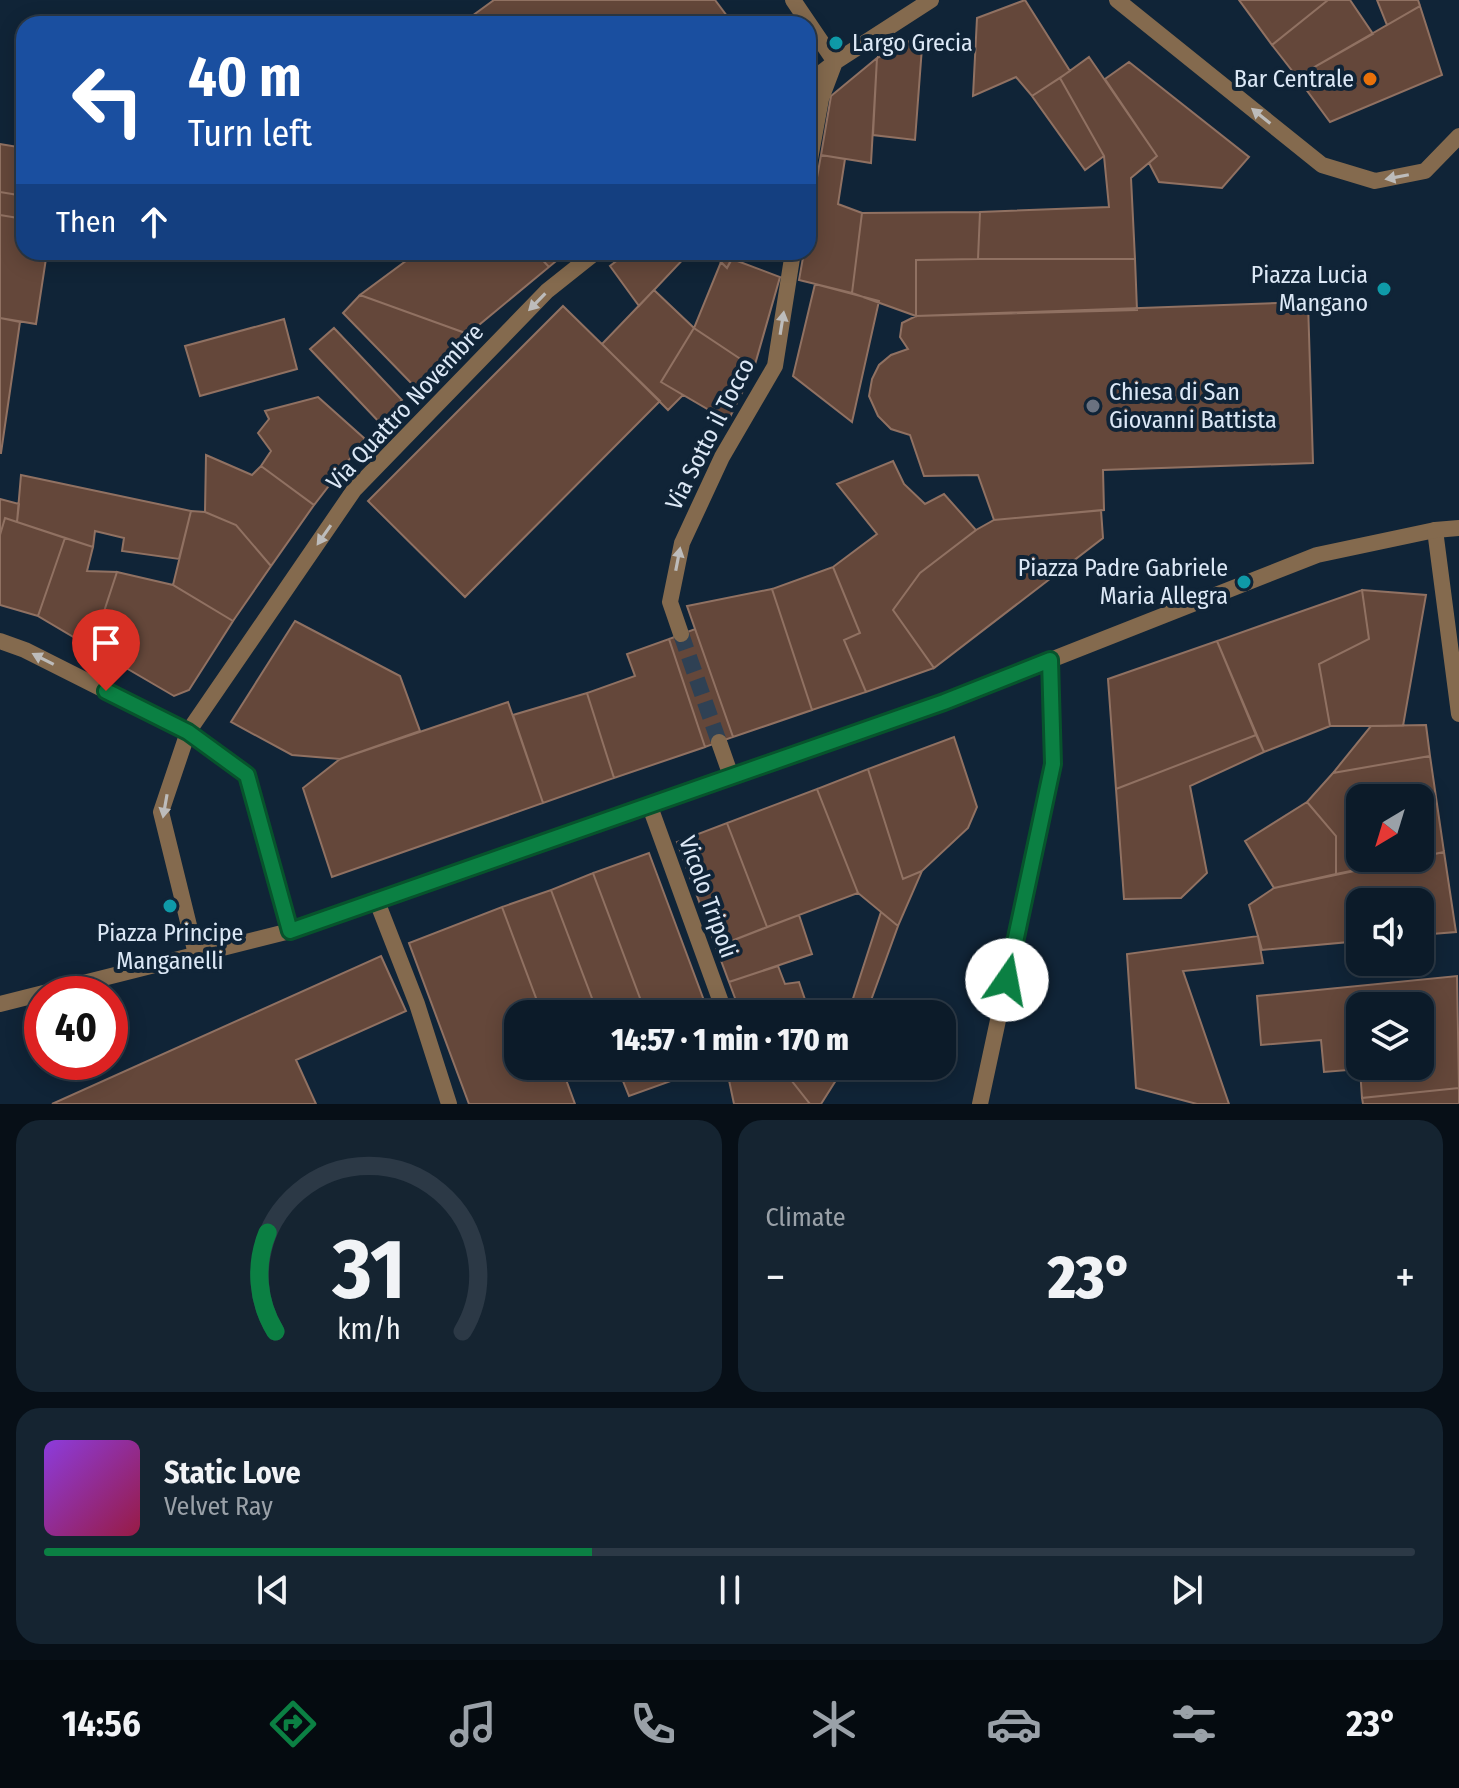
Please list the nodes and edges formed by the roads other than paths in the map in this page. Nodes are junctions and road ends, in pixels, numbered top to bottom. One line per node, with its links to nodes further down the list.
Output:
1 (931, 0): 4 (street)
2 (1117, 0): 7 (street, one-way to 2)
3 (816, 31): 4 (street)
4 (835, 62): 5 (street); 6 (street)
5 (816, 77)
6 (816, 126)
7 (1459, 136)
8 (586, 260): 16 (street, Via Quattro Novembre, one-way to 16)
9 (792, 260): 12 (street, Via Sotto il Tocco, one-way to 9)
10 (1459, 528): 11 (street)
11 (1435, 530): 14 (street); 15 (street)
12 (681, 634)
13 (0, 641): 16 (street, one-way to 13)
14 (1050, 660): 18 (street); 26 (street)
15 (1459, 714)
16 (188, 732): 21 (street); 22 (street, Via Quattro Novembre, one-way to 22)
17 (719, 742): 18 (street)
18 (731, 776): 19 (street)
19 (649, 804): 20 (street); 23 (street, Vicolo Tripoli)
20 (376, 899): 21 (street); 25 (street)
21 (290, 931): 22 (street)
22 (196, 954): 24 (street)
23 (720, 1000)
24 (0, 1004)
25 (449, 1104)
26 (980, 1104)

